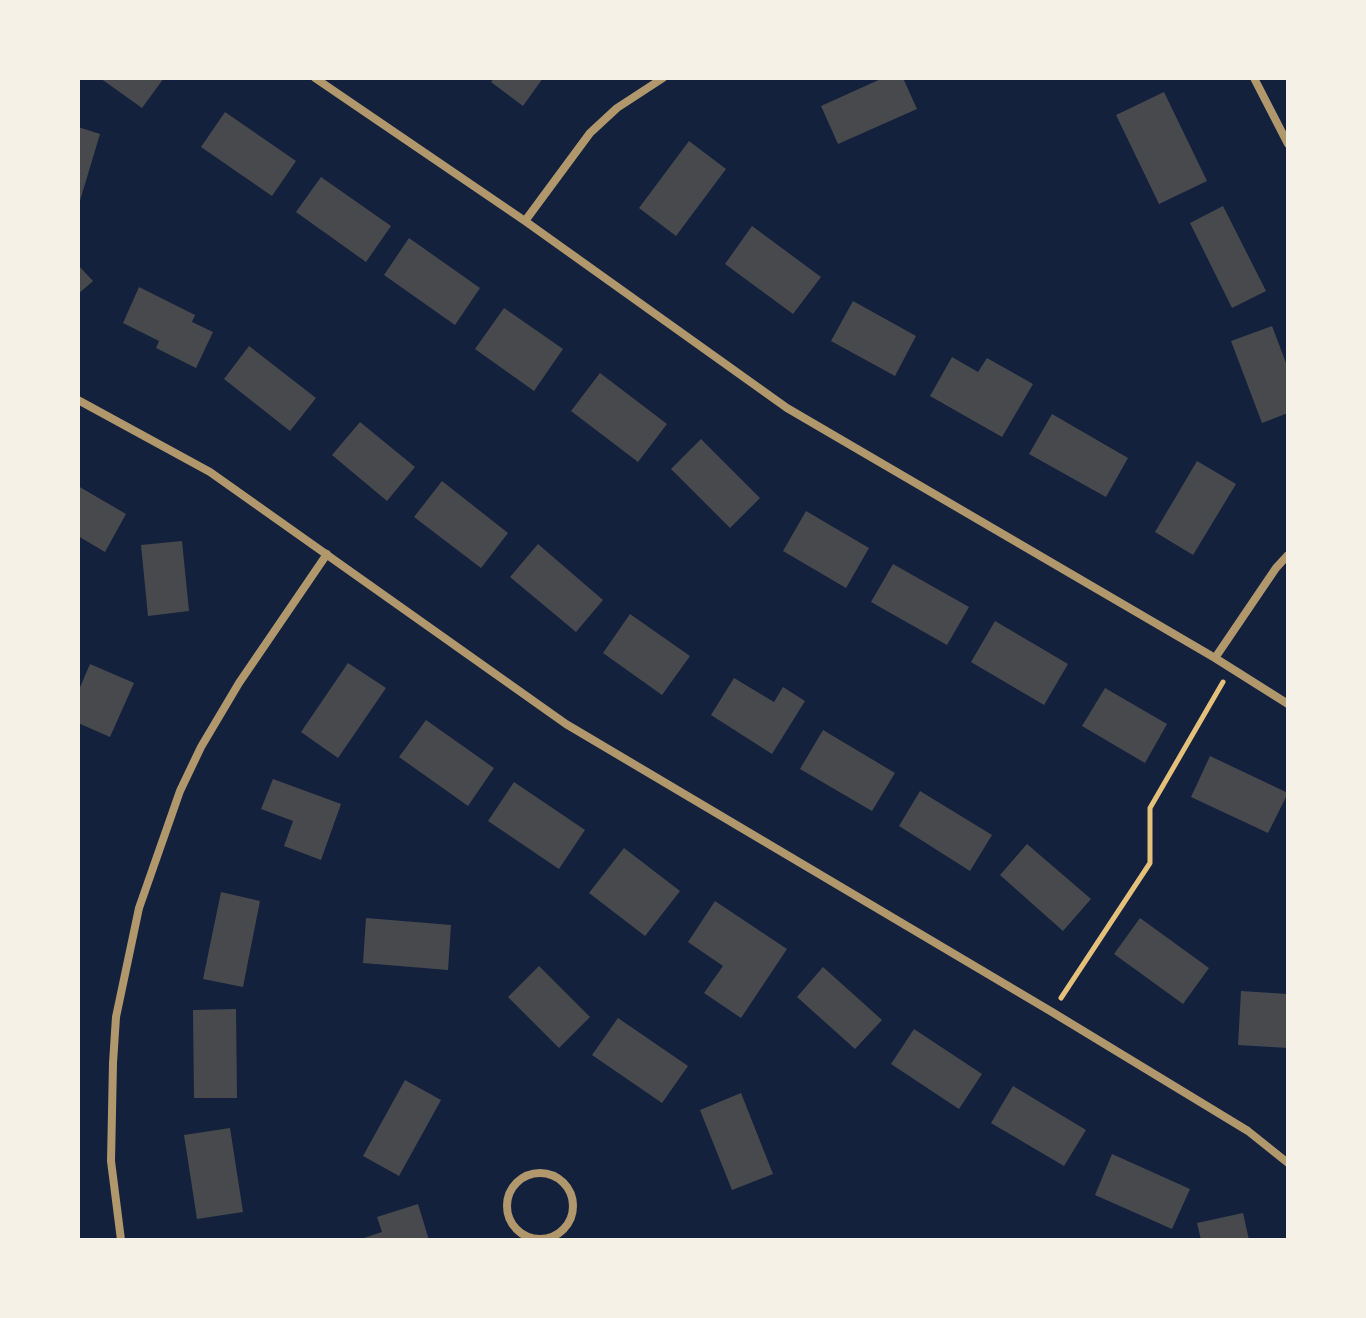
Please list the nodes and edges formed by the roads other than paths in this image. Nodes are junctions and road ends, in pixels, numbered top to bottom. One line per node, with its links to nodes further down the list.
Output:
1 (315, 78): 5 (street)
2 (663, 78): 5 (street)
3 (1254, 78): 4 (street)
4 (1288, 144)
5 (525, 221): 9 (street)
6 (78, 400): 7 (street)
7 (327, 554): 11 (street); 12 (street)
8 (1288, 555): 9 (street)
9 (1215, 658): 10 (street)
10 (1288, 704)
11 (1288, 1163)
12 (121, 1240)
13 (542, 1240): 13 (street)

